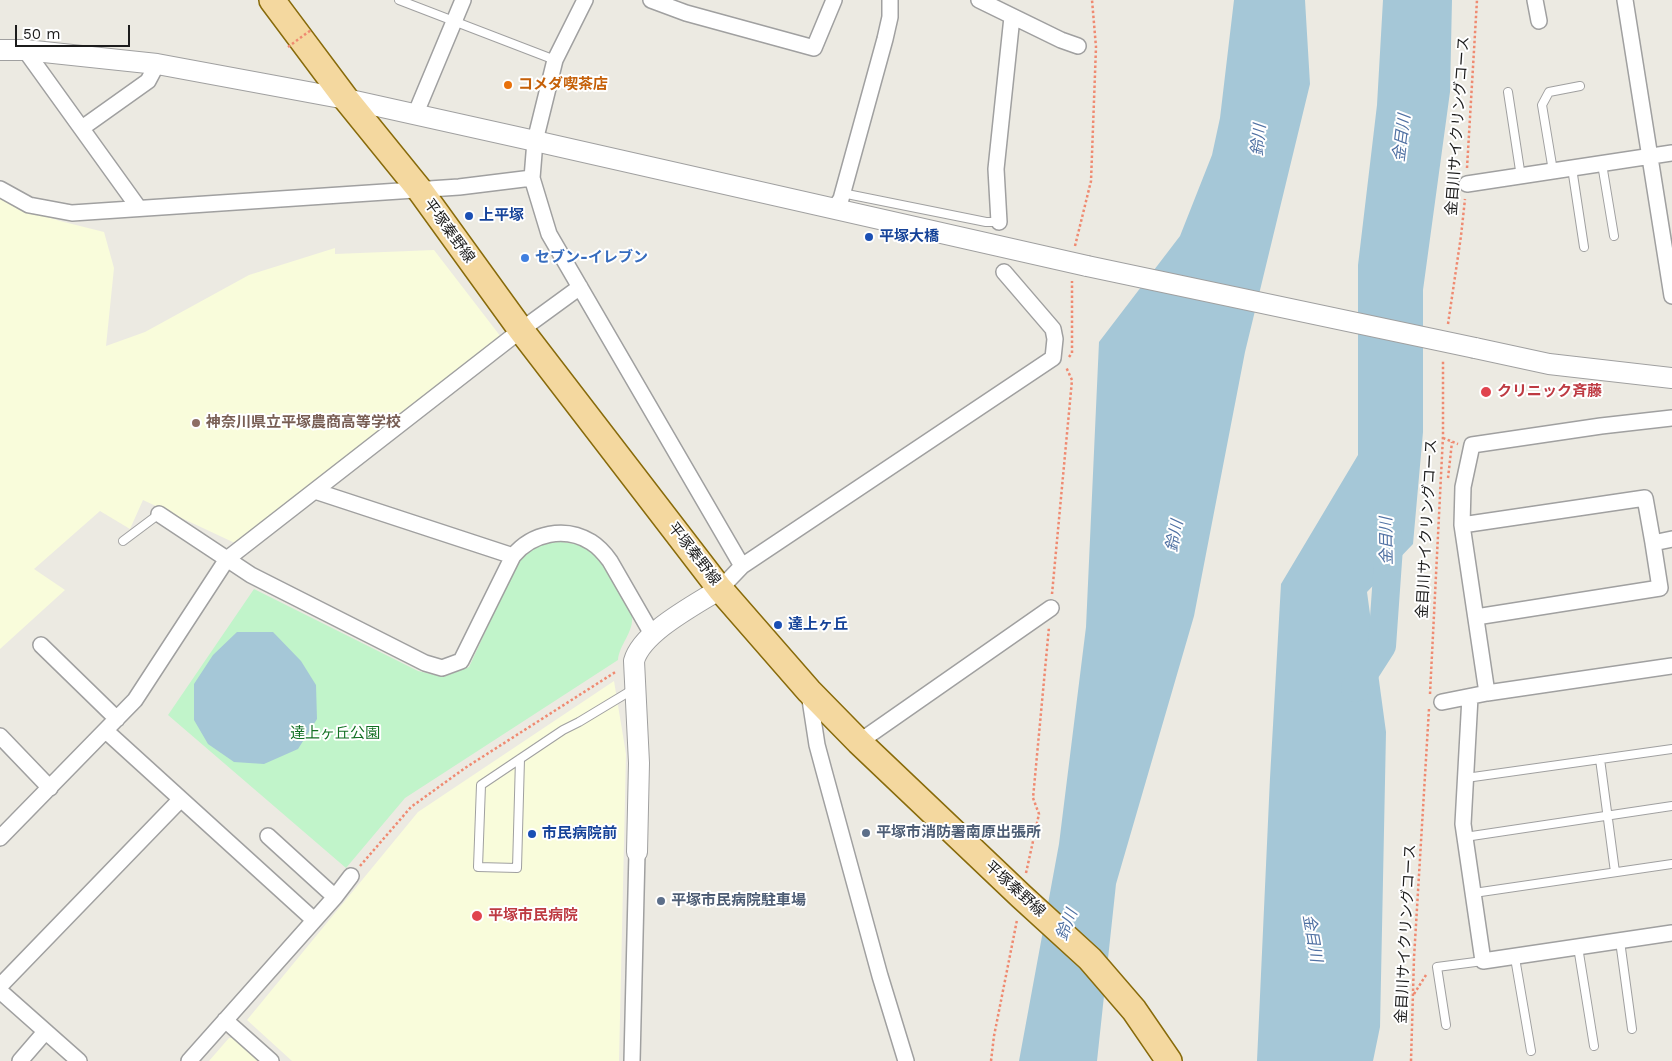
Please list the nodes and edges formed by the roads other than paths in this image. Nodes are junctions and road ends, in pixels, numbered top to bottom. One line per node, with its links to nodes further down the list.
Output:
1 (272, 0): 21 (main road, 平塚秦野線)
2 (399, 0): 13 (lane)
3 (463, 0): 13 (street)
4 (584, 0): 17 (street)
5 (651, 0): 6 (street)
6 (834, 0)
7 (890, 0): 35 (street)
8 (979, 0): 11 (street)
9 (1535, 0): 12 (street)
10 (1625, 0): 26 (street)
11 (1012, 17): 14 (street); 37 (street)
12 (1539, 21)
13 (453, 22): 17 (lane); 22 (street)
14 (1078, 46)
15 (0, 50): 16 (street)
16 (25, 50): 18 (street); 23 (street)
17 (555, 60): 24 (street)
18 (157, 64): 21 (street); 23 (street)
19 (1580, 86): 29 (lane)
20 (1508, 92): 30 (lane)
21 (346, 100): 22 (street); 34 (main road, 平塚秦野線)
22 (415, 115): 24 (street)
23 (82, 128): 36 (street)
24 (534, 140): 31 (street); 35 (street)
25 (1672, 153): 26 (street)
26 (1650, 156): 27 (street); 42 (street)
27 (1602, 164): 28 (street); 38 (lane)
28 (1572, 168): 29 (street); 39 (lane)
29 (1553, 171): 30 (street)
30 (1521, 177): 32 (street)
31 (532, 178): 34 (street); 41 (street)
32 (1466, 184)
33 (0, 189): 36 (street)
34 (419, 189): 36 (street); 43 (main road, 平塚秦野線)
35 (838, 201): 37 (lane); 44 (street, bridge)
36 (138, 208)
37 (999, 222)
38 (1614, 236)
39 (1584, 247)
40 (1004, 272): 54 (street)
41 (580, 287): 43 (street); 54 (street)
42 (1672, 296)
43 (521, 330): 46 (street); 55 (main road, 平塚秦野線)
44 (1672, 378)
45 (1672, 418): 48 (street)
46 (315, 491): 52 (street); 53 (street)
47 (159, 514): 50 (lane); 53 (street)
48 (1462, 525): 51 (street); 57 (street)
49 (1672, 540): 51 (street)
50 (123, 541)
51 (1653, 543): 57 (street)
52 (513, 556): 53 (street); 58 (street)
53 (227, 559): 66 (street)
54 (742, 566): 55 (street)
55 (720, 589): 58 (street); 62 (main road, 平塚秦野線)
56 (1051, 608): 69 (street)
57 (1476, 617): 63 (street)
58 (652, 634): 61 (street)
59 (41, 645): 66 (street)
60 (1672, 666): 63 (street)
61 (634, 688): 71 (lane); 81 (street)
62 (809, 691): 69 (main road, 平塚秦野線); 106 (street)
63 (1487, 693): 64 (street)
64 (1470, 697): 65 (street); 73 (street)
65 (1442, 702)
66 (117, 719): 67 (street)
67 (106, 731): 74 (street); 75 (street)
68 (0, 736): 74 (street)
69 (859, 742): 107 (main road, 平塚秦野線)
70 (1672, 749): 72 (lane)
71 (520, 759): 71 (lane)
72 (1600, 759): 73 (lane); 77 (lane)
73 (1466, 778): 79 (street)
74 (50, 788): 80 (street)
75 (180, 800): 87 (street); 93 (street)
76 (1672, 806): 77 (lane)
77 (1607, 815): 79 (lane); 83 (lane)
78 (268, 836): 86 (street)
79 (1465, 837): 85 (street)
80 (0, 838)
81 (637, 852): 105 (street)
82 (1672, 864): 83 (lane)
83 (1615, 872): 85 (lane)
84 (351, 876): 86 (street)
85 (1474, 893): 92 (street)
86 (335, 897): 87 (street)
87 (314, 920): 95 (street)
88 (1672, 933): 89 (street)
89 (1620, 940): 90 (street); 97 (lane)
90 (1578, 947): 91 (street); 99 (lane)
91 (1515, 958): 92 (street); 100 (lane)
92 (1483, 961): 96 (lane)
93 (0, 986)
94 (0, 991): 98 (street)
95 (225, 1020): 103 (street); 104 (street)
96 (1446, 1025)
97 (1632, 1030)
98 (45, 1032): 101 (street); 102 (street)
99 (1594, 1046)
100 (1531, 1051)
101 (20, 1061)
102 (79, 1061)
103 (189, 1061)
104 (271, 1061)
105 (632, 1061)
106 (906, 1061)
107 (1169, 1061)

